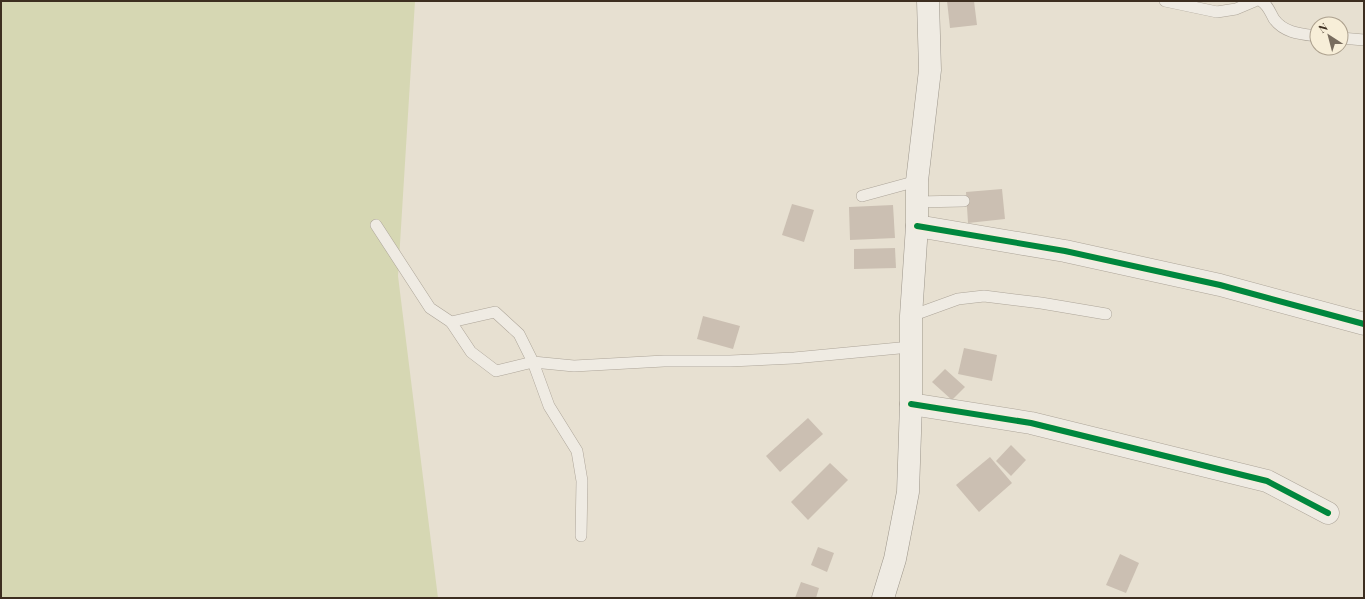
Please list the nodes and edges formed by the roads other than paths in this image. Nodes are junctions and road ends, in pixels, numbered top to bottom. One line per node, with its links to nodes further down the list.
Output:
1 (928, 1): 8 (street)
2 (1165, 1): 3 (lane)
3 (1255, 1)
4 (1261, 1): 5 (lane)
5 (1309, 35)
6 (1349, 39): 7 (lane)
7 (1364, 40)
8 (917, 192): 9 (lane); 10 (lane); 12 (street)
9 (862, 196)
10 (964, 201)
11 (376, 225): 15 (lane)
12 (917, 226): 14 (street); 16 (street)
13 (1106, 314): 14 (lane)
14 (911, 316): 17 (street)
15 (451, 322): 18 (lane); 18 (lane)
16 (1364, 324)
17 (910, 347): 18 (lane); 19 (street)
18 (533, 362): 21 (lane)
19 (911, 404): 20 (street); 22 (street)
20 (1328, 512)
21 (581, 536)
22 (882, 598)

